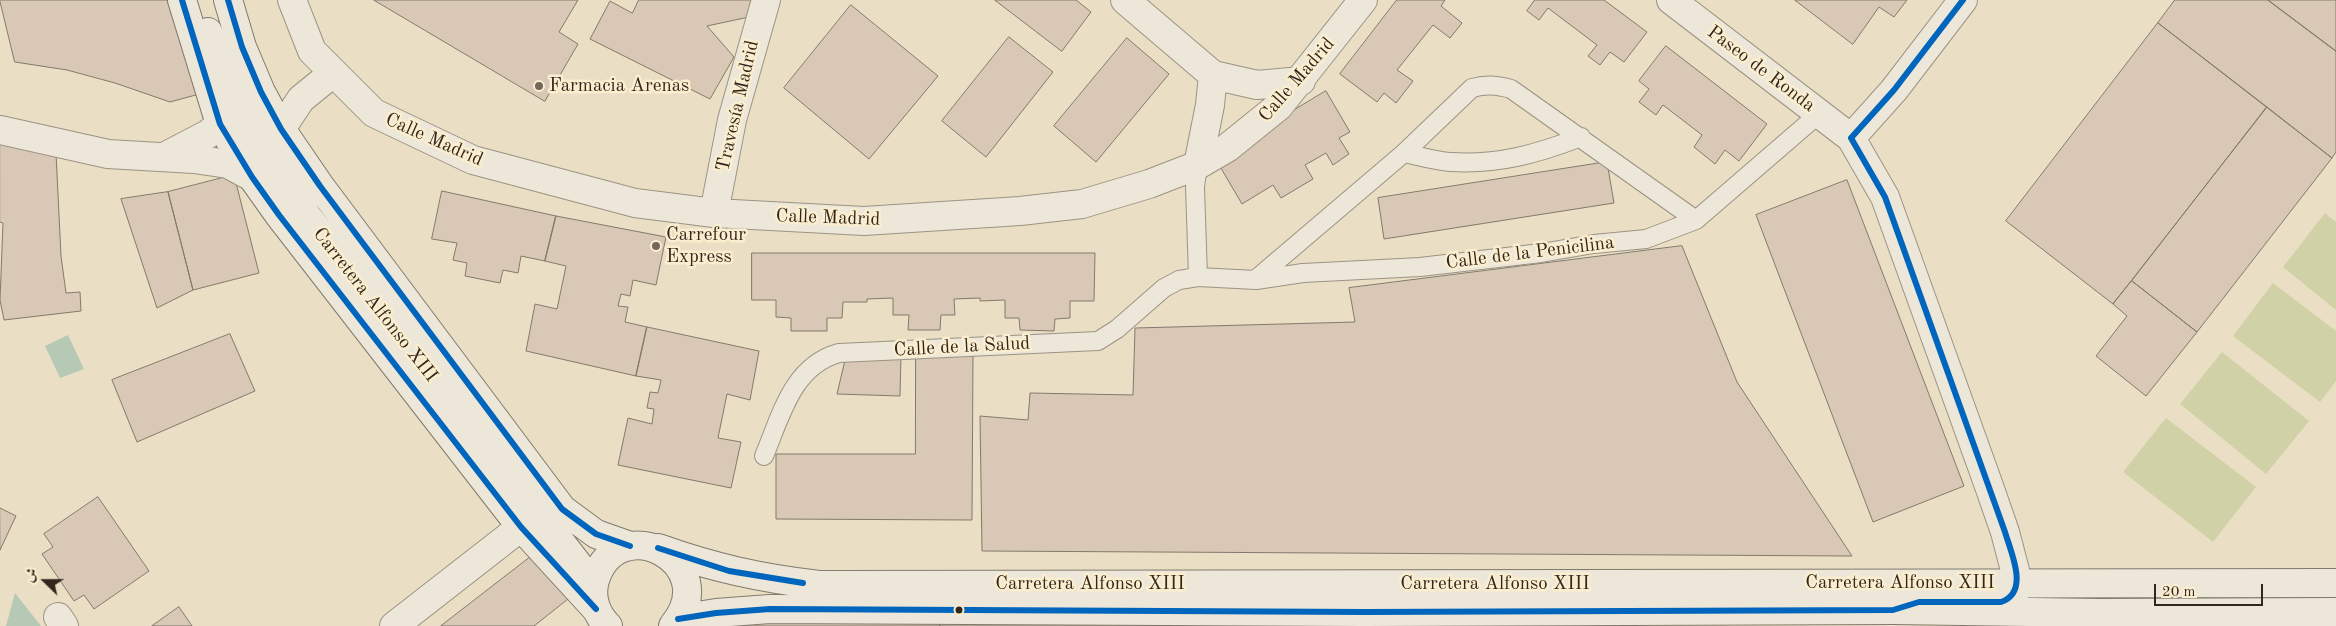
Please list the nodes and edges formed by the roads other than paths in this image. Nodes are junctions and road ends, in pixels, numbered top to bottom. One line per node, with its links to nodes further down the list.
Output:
1 (182, 0): 14 (street)
2 (197, 0): 33 (street, Carretera Alfonso XIII)
3 (228, 0): 15 (street, Carretera Alfonso XIII)
4 (292, 0): 10 (street, Calle Madrid)
5 (766, 0): 23 (street, Travesía Madrid)
6 (1125, 0): 11 (street)
7 (1363, 0): 12 (street, Calle Madrid)
8 (1671, 0): 13 (street, Paseo de Ronda)
9 (1963, 0): 18 (street)
10 (333, 73): 15 (street); 23 (street, Calle Madrid)
11 (1213, 75): 12 (street); 21 (street)
12 (1301, 81): 21 (street, Calle Madrid)
13 (1820, 113): 18 (street, Paseo de Ronda); 24 (lane, Calle de la Penicilina)
14 (220, 124): 20 (street); 22 (street)
15 (282, 129): 29 (street, Carretera Alfonso XIII)
16 (0, 130): 20 (street)
17 (1581, 137): 19 (lane); 19 (lane); 24 (lane)
18 (1851, 138): 31 (street)
19 (1404, 154): 26 (lane)
20 (160, 158): 22 (street)
21 (1198, 164): 23 (street, Calle Madrid); 25 (lane)
22 (252, 177): 28 (street)
23 (714, 213)
24 (1696, 220): 26 (lane, Calle de la Penicilina)
25 (1198, 277): 26 (lane, Calle de la Penicilina); 27 (lane, Calle de la Salud)
26 (1256, 280)
27 (764, 456)
28 (521, 527): 33 (street); 38 (street)
29 (630, 546): 30 (street, Carretera Alfonso XIII); 33 (street)
30 (658, 548): 31 (street, Carretera Alfonso XIII); 37 (street)
31 (2018, 582): 32 (street, Carretera Alfonso XIII); 34 (street)
32 (2336, 583)
33 (599, 607)
34 (1893, 610): 35 (street, Carretera Alfonso XIII); 36 (street, Carretera Alfonso XIII)
35 (2336, 612)
36 (1364, 619): 37 (street, Carretera Alfonso XIII)
37 (675, 623)
38 (394, 626)

